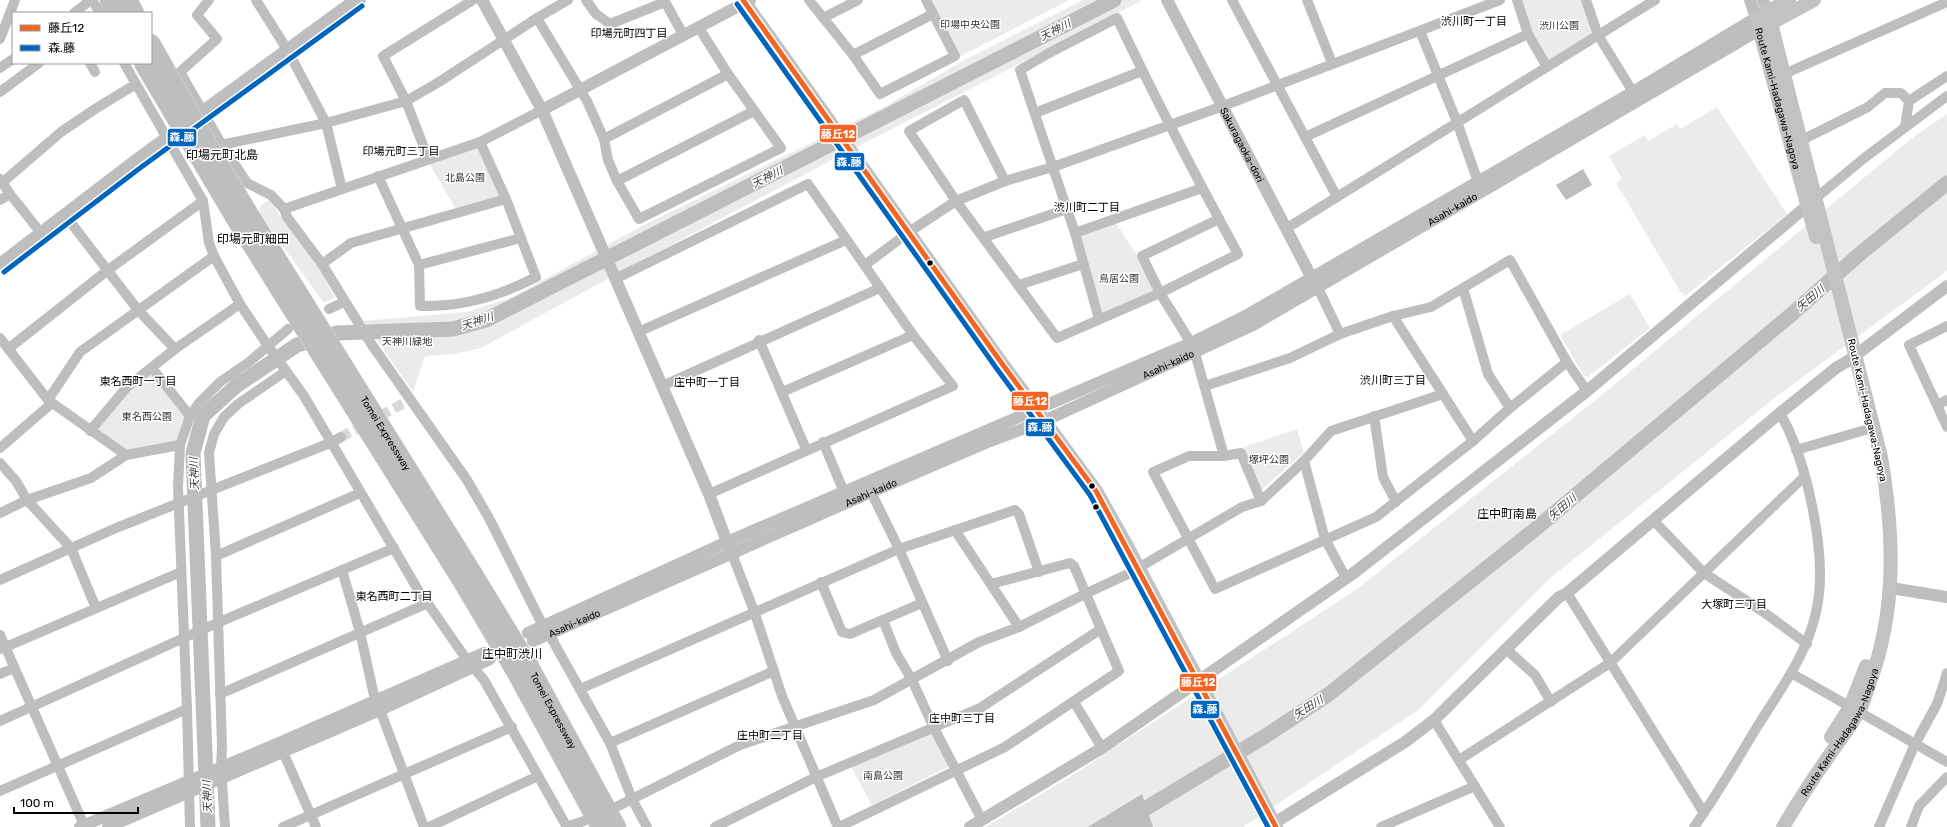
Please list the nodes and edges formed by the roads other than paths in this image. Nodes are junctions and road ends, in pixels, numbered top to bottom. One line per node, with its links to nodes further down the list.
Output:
1 (15, 0): 37 (street)
2 (92, 0): 29 (street); 30 (street)
3 (109, 0): 31 (highway)
4 (128, 0): 32 (highway)
5 (210, 0): 73 (street)
6 (358, 0): 46 (main road)
7 (474, 0): 69 (street)
8 (482, 0): 44 (street)
9 (568, 0): 28 (street)
10 (586, 0): 25 (street)
11 (809, 0): 36 (street)
12 (858, 0): 36 (street)
13 (926, 0): 33 (street)
14 (1166, 0): 70 (street, Sakuragaoka-dori)
15 (1232, 0): 63 (street)
16 (1308, 0): 49 (street)
17 (1500, 0): 39 (street)
18 (1517, 0): 40 (street)
19 (1586, 0): 42 (street)
20 (1655, 0): 42 (street)
21 (1750, 0): 34 (street)
22 (1789, 0): 34 (main road, Route Kami-Hadagawa-Nagoya)
23 (1814, 0): 34 (main road, Route Kami-Hadagawa-Nagoya)
24 (259, 1): 46 (street)
25 (664, 1): 41 (street)
26 (746, 1): 38 (street); 109 (main road)
27 (1947, 2): 59 (street)
28 (554, 4): 35 (street)
29 (75, 12)
30 (99, 12)
31 (115, 12)
32 (134, 12)
33 (933, 14): 47 (street); 47 (street)
34 (1763, 17): 59 (main road, Route Kami-Hadagawa-Nagoya); 66 (street, Asahi-kaido); 101 (main road, Route Kami-Hadagawa-Nagoya); 127 (street, Asahi-kaido)
35 (537, 18): 44 (street); 64 (street)
36 (823, 18): 47 (street)
37 (3, 26): 43 (street)
38 (699, 28): 41 (street); 58 (street)
39 (1420, 31): 49 (street); 61 (street)
40 (1528, 34): 54 (street); 61 (street)
41 (684, 36): 64 (street)
42 (1598, 36): 54 (street); 66 (street)
43 (0, 39)
44 (504, 40): 69 (street); 71 (street)
45 (152, 45): 104 (highway, Tomei Expressway, bridge)
46 (288, 51): 73 (main road); 76 (street)
47 (853, 56)
48 (12, 59): 55 (street)
49 (1332, 63): 63 (street)
50 (38, 64): 65 (street)
51 (91, 64): 57 (street)
52 (125, 64): 62 (street)
53 (144, 64): 104 (highway, Tomei Expressway, bridge)
54 (1547, 67): 75 (street)
55 (0, 68)
56 (1142, 71): 74 (street); 74 (street); 77 (street)
57 (95, 72)
58 (728, 74): 72 (street); 81 (street)
59 (1784, 74): 82 (main road, Route Kami-Hadagawa-Nagoya)
60 (1947, 76): 68 (street)
61 (1438, 77): 75 (street); 79 (street)
62 (136, 84): 80 (street); 89 (street)
63 (1277, 86): 70 (street); 79 (street)
64 (580, 90): 71 (street); 81 (street)
65 (0, 92)
66 (1633, 92): 92 (street, Asahi-kaido)
67 (1947, 96): 78 (street)
68 (1909, 100): 78 (street); 82 (street)
69 (406, 101): 76 (street); 86 (street)
70 (1223, 106): 77 (street); 108 (street, Sakuragaoka-dori)
71 (542, 110): 83 (street); 122 (street)
72 (754, 111): 90 (street); 90 (street)
73 (203, 113): 80 (main road); 84 (street)
74 (1035, 113): 87 (street)
75 (1457, 122): 92 (street); 96 (street)
76 (326, 123): 84 (street); 94 (street)
77 (1169, 124): 87 (street); 93 (street)
78 (1905, 127): 101 (street)
79 (1305, 137): 96 (street)
80 (168, 138): 85 (street); 105 (main road)
81 (604, 139): 90 (street)
82 (1802, 140): 101 (main road, Route Kami-Hadagawa-Nagoya)
83 (480, 142): 86 (street); 97 (street)
84 (222, 145): 85 (street); 102 (street)
85 (177, 153): 100 (street)
86 (428, 158): 88 (street)
87 (1053, 167): 91 (street); 103 (street)
88 (378, 176): 94 (street); 107 (street)
89 (1, 180): 95 (street)
90 (616, 181)
91 (1005, 181): 99 (street); 99 (street)
92 (1478, 182): 123 (street, Asahi-kaido)
93 (1202, 188): 106 (street); 111 (street)
94 (342, 189): 102 (street)
95 (10, 194): 98 (street); 110 (street)
96 (1337, 197): 108 (street)
97 (506, 199): 107 (street); 112 (street)
98 (0, 200)
99 (956, 200): 109 (street); 113 (street)
100 (203, 201): 115 (street); 121 (street)
101 (1814, 208): 147 (main road, Route Kami-Hadagawa-Nagoya); 147 (main road, Route Kami-Hadagawa-Nagoya); 153 (street)
102 (284, 209): 116 (street)
103 (1067, 209): 111 (street); 113 (street)
104 (241, 214): 135 (highway, Tomei Expressway)
105 (65, 215): 110 (main road); 121 (street)
106 (1219, 219): 129 (street); 129 (street)
107 (402, 228): 116 (street); 118 (street)
108 (1287, 228): 123 (street, Sakuragaoka-dori)
109 (909, 232): 119 (street); 160 (main road)
110 (42, 233): 120 (main road)
111 (1075, 233): 117 (street)
112 (521, 238): 118 (street); 118 (street)
113 (985, 238): 124 (street)
114 (846, 240): 119 (street); 122 (street); 137 (street)
115 (214, 256): 131 (street); 132 (street)
116 (322, 264): 130 (street)
117 (1083, 264): 124 (street); 134 (street)
118 (419, 265)
119 (865, 265): 126 (street)
120 (0, 266)
121 (108, 270): 132 (street); 144 (street)
122 (614, 275): 137 (street)
123 (1312, 277): 127 (street, Sakuragaoka-dori); 143 (street, Asahi-kaido)
124 (1019, 285): 134 (street)
125 (1947, 286): 147 (street)
126 (880, 288): 139 (street); 141 (street)
127 (1318, 288): 138 (street); 143 (street, Asahi-kaido)
128 (1463, 288): 133 (street); 148 (street); 159 (street)
129 (1160, 292): 134 (street); 143 (street)
130 (344, 302): 135 (street); 222 (street)
131 (240, 304): 142 (street); 145 (street)
132 (138, 310): 145 (street); 157 (street)
133 (1393, 316): 138 (street); 155 (street)
134 (1099, 319)
135 (309, 322): 142 (street); 146 (highway, Tomei Expressway)
136 (1947, 326): 158 (street)
137 (638, 332): 151 (street)
138 (1340, 334): 152 (street)
139 (913, 335): 154 (street); 170 (street)
140 (0, 338): 144 (street)
141 (759, 340): 151 (street); 154 (street)
142 (269, 347): 150 (street); 162 (street)
143 (1193, 348): 152 (street); 160 (street, Asahi-kaido); 164 (street, Asahi-kaido)
144 (8, 349): 157 (street)
145 (175, 349): 149 (street)
146 (327, 352): 278 (highway, Tomei Expressway); 289 (highway, Tomei Expressway)
147 (1850, 355): 161 (street); 167 (main road, Route Kami-Hadagawa-Nagoya); 210 (main road, Route Kami-Hadagawa-Nagoya)
148 (1567, 362): 153 (street); 159 (street)
149 (152, 368): 162 (street); 166 (street)
150 (285, 369): 171 (street); 181 (street)
151 (662, 386): 185 (street)
152 (1205, 386): 177 (street)
153 (1587, 391): 206 (street)
154 (782, 392): 174 (street)
155 (1443, 394): 163 (street); 169 (street)
156 (1947, 400): 158 (street)
157 (50, 401): 166 (street); 173 (street)
158 (1937, 406): 165 (street)
159 (1510, 408): 169 (street)
160 (1035, 410): 164 (main road); 182 (street, Asahi-kaido)
161 (1780, 413): 175 (street); 191 (street)
162 (190, 416): 172 (street)
163 (1374, 416): 178 (street); 188 (street)
164 (1044, 421): 183 (street, Asahi-kaido); 201 (main road)
165 (1947, 427)
166 (90, 430): 176 (street)
167 (1865, 430): 175 (street); 250 (main road, Route Kami-Hadagawa-Nagoya)
168 (340, 437): 171 (street)
169 (1473, 441): 188 (street)
170 (822, 442): 174 (street); 182 (street)
171 (330, 443): 181 (street); 184 (street)
172 (180, 445): 176 (street); 189 (street)
173 (0, 448)
174 (806, 449): 185 (street)
175 (1796, 450): 180 (street)
176 (126, 455): 186 (street)
177 (1224, 456): 187 (street); 193 (street)
178 (1304, 461): 187 (street); 194 (street)
179 (0, 463): 186 (street)
180 (1805, 476): 205 (street); 227 (street)
181 (212, 491): 189 (street); 200 (street)
182 (844, 492): 195 (street, Asahi-kaido)
183 (871, 492): 198 (street); 199 (street, Asahi-kaido)
184 (360, 493): 197 (street); 200 (street)
185 (709, 494): 195 (street)
186 (27, 500): 190 (street); 196 (street)
187 (1261, 500): 193 (street)
188 (1396, 502): 194 (street)
189 (181, 503): 196 (street); 203 (street)
190 (0, 513)
191 (1653, 520): 205 (street); 212 (street)
192 (955, 530): 198 (street); 204 (street); 209 (street)
193 (1189, 538): 194 (street); 201 (street)
194 (1325, 539): 206 (street)
195 (727, 542): 199 (street); 222 (street, Asahi-kaido)
196 (71, 548): 207 (street); 216 (street)
197 (394, 548): 202 (street); 214 (street)
198 (899, 549): 208 (street); 215 (street)
199 (732, 554): 217 (street); 222 (street, Asahi-kaido)
200 (216, 556): 219 (street)
201 (1138, 567): 211 (street); 240 (main road)
202 (342, 570): 219 (street); 223 (street)
203 (181, 572): 216 (street); 226 (street)
204 (1039, 572): 209 (street); 211 (street)
205 (1704, 573): 227 (street); 232 (street)
206 (1346, 578): 240 (street)
207 (0, 580)
208 (821, 582): 217 (street); 218 (street)
209 (991, 584): 220 (street)
210 (1891, 588): 213 (street); 250 (main road, Route Kami-Hadagawa-Nagoya)
211 (1087, 593): 220 (street); 221 (street)
212 (1567, 593): 229 (street); 232 (street)
213 (1947, 597)
214 (428, 603): 223 (street); 233 (street)
215 (922, 603): 218 (street); 231 (street)
216 (96, 608): 228 (street)
217 (754, 611): 235 (street); 241 (street)
218 (883, 620): 239 (street)
219 (214, 625): 226 (street); 242 (street)
220 (1018, 627): 231 (street)
221 (1101, 629): 244 (street); 255 (street)
222 (546, 630): 225 (street, Asahi-kaido); 241 (street)
223 (360, 632): 242 (street); 247 (street)
224 (0, 635): 228 (street)
225 (530, 637)
226 (186, 638): 248 (street); 249 (street)
227 (1807, 644): 237 (street)
228 (3, 648): 234 (street)
229 (1506, 649): 245 (street); 251 (street)
230 (487, 656): 233 (street)
231 (948, 661): 239 (street)
232 (1610, 663): 245 (street); 274 (street)
233 (470, 664): 247 (street); 254 (street)
234 (14, 668): 238 (street); 248 (street)
235 (774, 671): 253 (street); 256 (street)
236 (1947, 672): 246 (street)
237 (1791, 673): 250 (street); 274 (street)
238 (0, 674)
239 (912, 680): 253 (street); 255 (street)
240 (1199, 680): 258 (street); 277 (main road)
241 (580, 689): 256 (street)
242 (220, 694): 264 (street)
243 (1947, 698): 246 (street)
244 (1074, 702): 258 (street); 263 (street)
245 (1551, 702): 260 (street)
246 (1937, 704): 257 (street)
247 (377, 705): 259 (street); 264 (street); 265 (street)
248 (30, 707): 252 (street); 262 (street)
249 (188, 709): 262 (street); 269 (street)
250 (1854, 709): 257 (street); 296 (main road, Route Kami-Hadagawa-Nagoya); 297 (main road, Route Kami-Hadagawa-Nagoya)
251 (1434, 720): 260 (street); 277 (street)
252 (0, 721)
253 (794, 726): 267 (street); 272 (street)
254 (512, 727): 265 (street); 266 (street)
255 (934, 728): 263 (street); 267 (street)
256 (610, 743): 272 (street)
257 (1916, 744): 261 (street); 298 (street)
258 (1102, 748): 276 (street)
259 (283, 752): 264 (street); 275 (street)
260 (1459, 760): 270 (street)
261 (1947, 762)
262 (58, 767): 271 (street); 279 (street)
263 (956, 770): 276 (street); 292 (street)
264 (218, 774): 269 (street); 283 (street)
265 (404, 775): 275 (street); 286 (street)
266 (538, 776): 287 (street); 288 (street)
267 (816, 777): 291 (street); 292 (street)
268 (1947, 778): 299 (street)
269 (192, 785): 279 (street); 281 (street); 282 (street)
270 (1475, 786): 280 (street); 294 (street)
271 (0, 791)
272 (632, 799): 273 (street); 290 (street)
273 (618, 806)
274 (1704, 813): 295 (street)
275 (311, 816): 284 (street); 285 (street)
276 (982, 820): 293 (street)
277 (1272, 823)
278 (592, 824): 288 (street)
279 (82, 826)
280 (1499, 826)
281 (108, 827)
282 (190, 827)
283 (225, 827)
284 (283, 827)
285 (316, 827)
286 (424, 827)
287 (429, 827)
288 (566, 827)
289 (617, 827)
290 (647, 827)
291 (715, 827)
292 (839, 827)
293 (970, 827)
294 (1381, 827)
295 (1694, 827)
296 (1774, 827)
297 (1783, 827)
298 (1879, 827)
299 (1912, 827)

